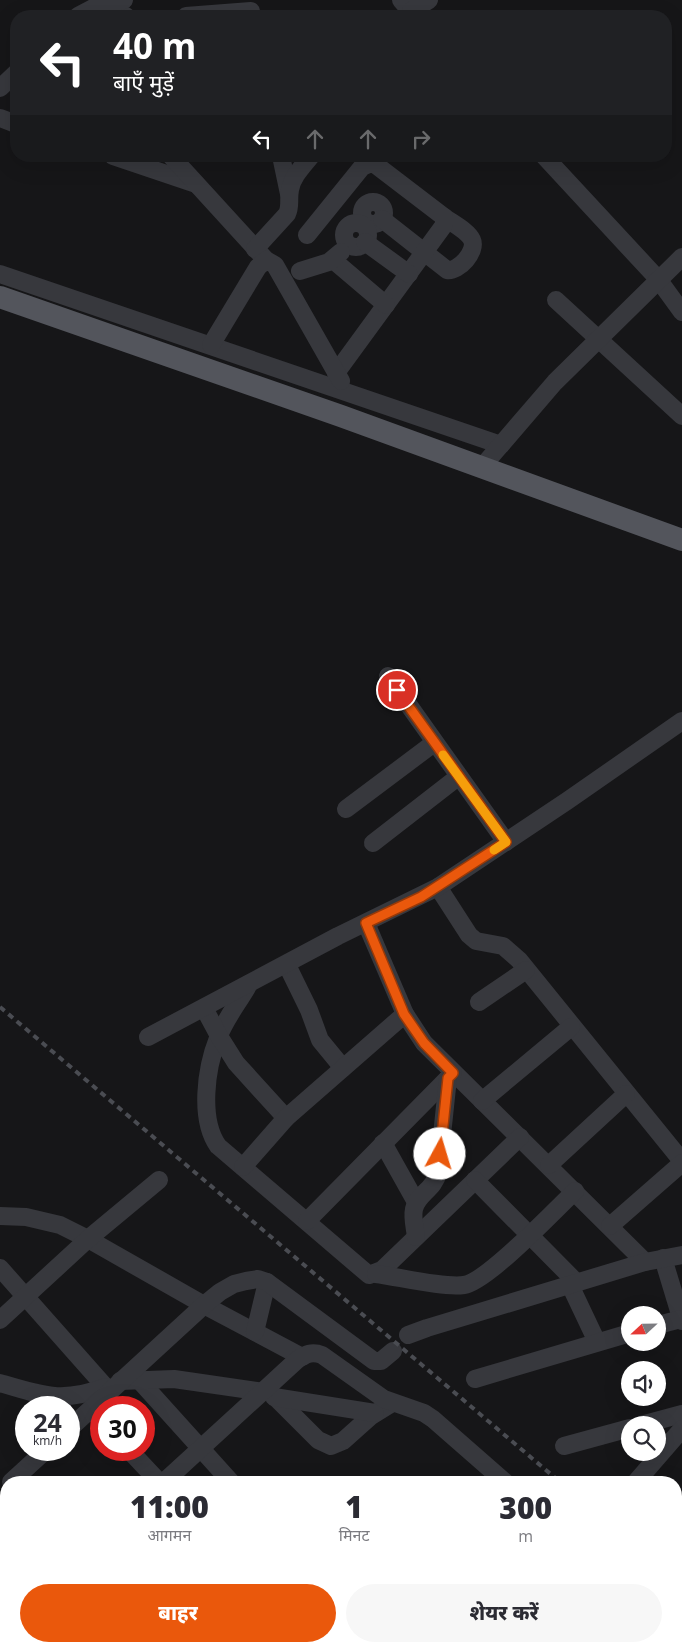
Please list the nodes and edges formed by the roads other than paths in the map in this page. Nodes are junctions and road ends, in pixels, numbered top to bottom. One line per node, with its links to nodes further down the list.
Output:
1 (124, 0): 3 (street)
2 (428, 0): 4 (street)
3 (104, 5): 5 (street); 6 (street)
4 (409, 9)
5 (88, 10)
6 (114, 10)
7 (10, 79): 8 (street)
8 (0, 88)
9 (131, 162): 14 (street)
10 (177, 162): 14 (street)
11 (282, 162): 16 (street)
12 (306, 162): 16 (street)
13 (550, 162): 26 (street)
14 (197, 184): 20 (street)
15 (344, 189): 17 (street); 18 (street); 19 (street)
16 (289, 194): 20 (street)
17 (444, 217): 19 (street); 19 (street)
18 (307, 234)
19 (425, 252): 25 (street)
20 (260, 255): 32 (street); 33 (street)
21 (682, 257): 26 (street)
22 (333, 260): 23 (street); 25 (street); 29 (street)
23 (300, 271)
24 (0, 274): 32 (street)
25 (409, 274): 29 (street)
26 (658, 279): 30 (street); 31 (street)
27 (0, 297): 37 (main road)
28 (556, 300): 31 (street)
29 (386, 305): 33 (street)
30 (682, 312)
31 (598, 339): 35 (street); 36 (street)
32 (211, 345): 34 (street)
33 (336, 373): 34 (street)
34 (348, 392): 36 (street)
35 (682, 416)
36 (501, 445): 37 (street)
37 (481, 468): 38 (main road)
38 (682, 540)
39 (388, 676): 41 (street)
40 (682, 721): 44 (street)
41 (434, 743): 42 (street); 43 (street)
42 (458, 777): 44 (street); 45 (street)
43 (346, 809)
44 (506, 842): 46 (street)
45 (373, 843)
46 (438, 886): 47 (street); 49 (street)
47 (366, 923): 48 (street); 53 (street)
48 (287, 965): 50 (street); 57 (street)
49 (526, 970): 51 (street); 54 (street)
50 (249, 984): 52 (street); 55 (street)
51 (479, 1002)
52 (204, 1008): 55 (street); 56 (street)
53 (404, 1014): 57 (street); 58 (street)
54 (571, 1027): 59 (street); 60 (street)
55 (218, 1036): 61 (street); 66 (street)
56 (148, 1037)
57 (342, 1068): 61 (street)
58 (451, 1075): 60 (street); 63 (street); 70 (street)
59 (626, 1094): 64 (street); 65 (street)
60 (482, 1101): 62 (street)
61 (286, 1118): 66 (street)
62 (520, 1137): 65 (street); 68 (street)
63 (384, 1143): 70 (street); 72 (street)
64 (682, 1162): 73 (street)
65 (549, 1165): 69 (street)
66 (243, 1167): 72 (street)
67 (159, 1180): 76 (street)
68 (475, 1180): 74 (street); 75 (street)
69 (575, 1191): 73 (street); 74 (street)
70 (416, 1202): 75 (street)
71 (0, 1216): 76 (street)
72 (307, 1221): 81 (street)
73 (610, 1226): 79 (street)
74 (530, 1235): 81 (street); 83 (street)
75 (416, 1237): 81 (street)
76 (88, 1239): 84 (street); 85 (street)
77 (682, 1255): 78 (street)
78 (663, 1258): 79 (street); 87 (street)
79 (646, 1262): 83 (street)
80 (0, 1268): 84 (street)
81 (376, 1274)
82 (267, 1282): 85 (street); 89 (street); 93 (street)
83 (574, 1284): 90 (street); 92 (street)
84 (25, 1297): 86 (street); 98 (street)
85 (204, 1305): 89 (street); 98 (street)
86 (0, 1320)
87 (682, 1320): 88 (street)
88 (666, 1324)
89 (255, 1332): 94 (street)
90 (408, 1335)
91 (621, 1335): 92 (street)
92 (597, 1342): 95 (street)
93 (393, 1352)
94 (302, 1357): 99 (street); 101 (street)
95 (475, 1379)
96 (139, 1380): 98 (street); 99 (street); 108 (street)
97 (0, 1383): 98 (street)
98 (112, 1386): 100 (street)
99 (268, 1393): 102 (street); 102 (street); 108 (street)
100 (106, 1396)
101 (392, 1403): 102 (street); 115 (street)
102 (375, 1413)
103 (682, 1414): 104 (street)
104 (666, 1418)
105 (682, 1429): 116 (street)
106 (621, 1430): 107 (street)
107 (564, 1446)
108 (201, 1448): 113 (street); 114 (street)
109 (34, 1461): 111 (street)
110 (139, 1461): 112 (street)
111 (18, 1476)
112 (153, 1476)
113 (171, 1476)
114 (226, 1476)
115 (498, 1476)
116 (641, 1476)

